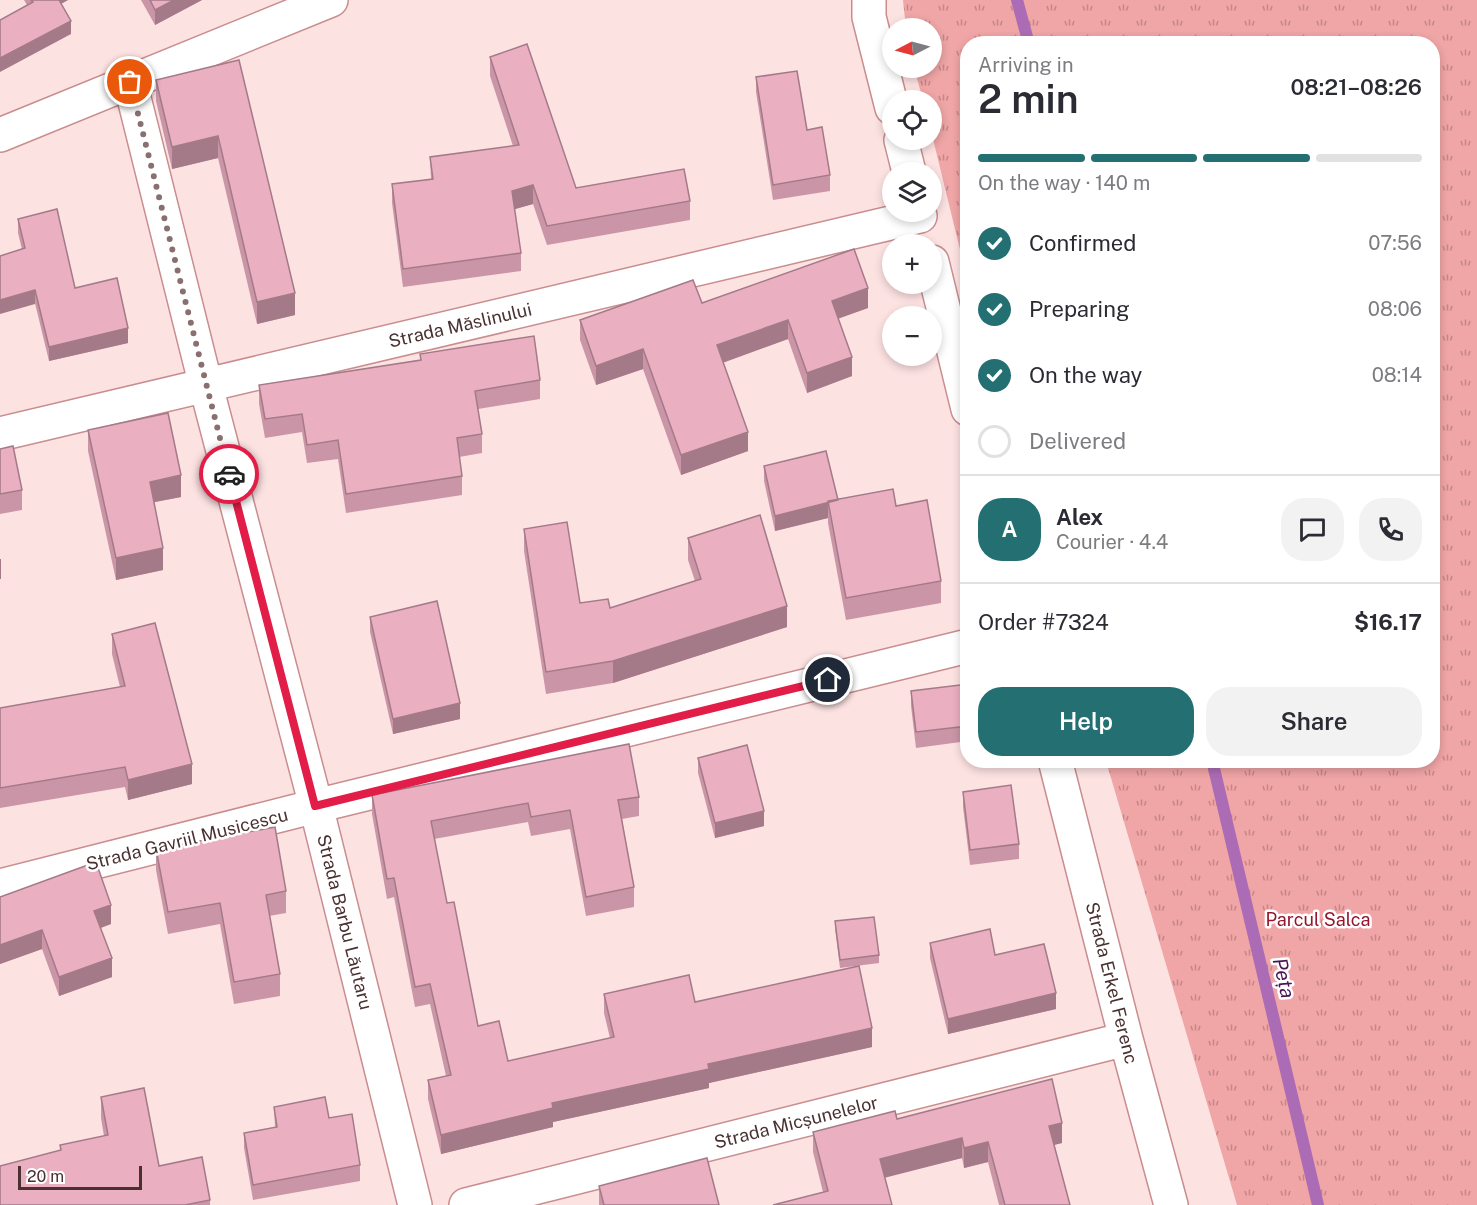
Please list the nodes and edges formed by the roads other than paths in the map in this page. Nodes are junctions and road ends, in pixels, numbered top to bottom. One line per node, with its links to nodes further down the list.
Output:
1 (331, 0): 3 (street)
2 (869, 0): 4 (street)
3 (130, 82): 5 (street); 9 (street, Strada Barbu Lăutaru)
4 (887, 90)
5 (0, 135)
6 (922, 224): 9 (street, Strada Măslinului)
7 (940, 294): 8 (street)
8 (960, 376)
9 (206, 386): 10 (street, Strada Măslinului); 13 (street, Strada Barbu Lăutaru)
10 (0, 434)
11 (960, 648): 13 (street, Strada Gavriil Musicescu)
12 (1057, 768): 15 (street, Strada Erkel Ferenc)
13 (315, 806): 14 (street, Strada Gavriil Musicescu); 16 (street, Strada Barbu Lăutaru)
14 (0, 886)
15 (1126, 1040): 17 (street, Strada Micșunelelor); 18 (street, Strada Erkel Ferenc)
16 (415, 1205)
17 (466, 1205)
18 (1171, 1205)

